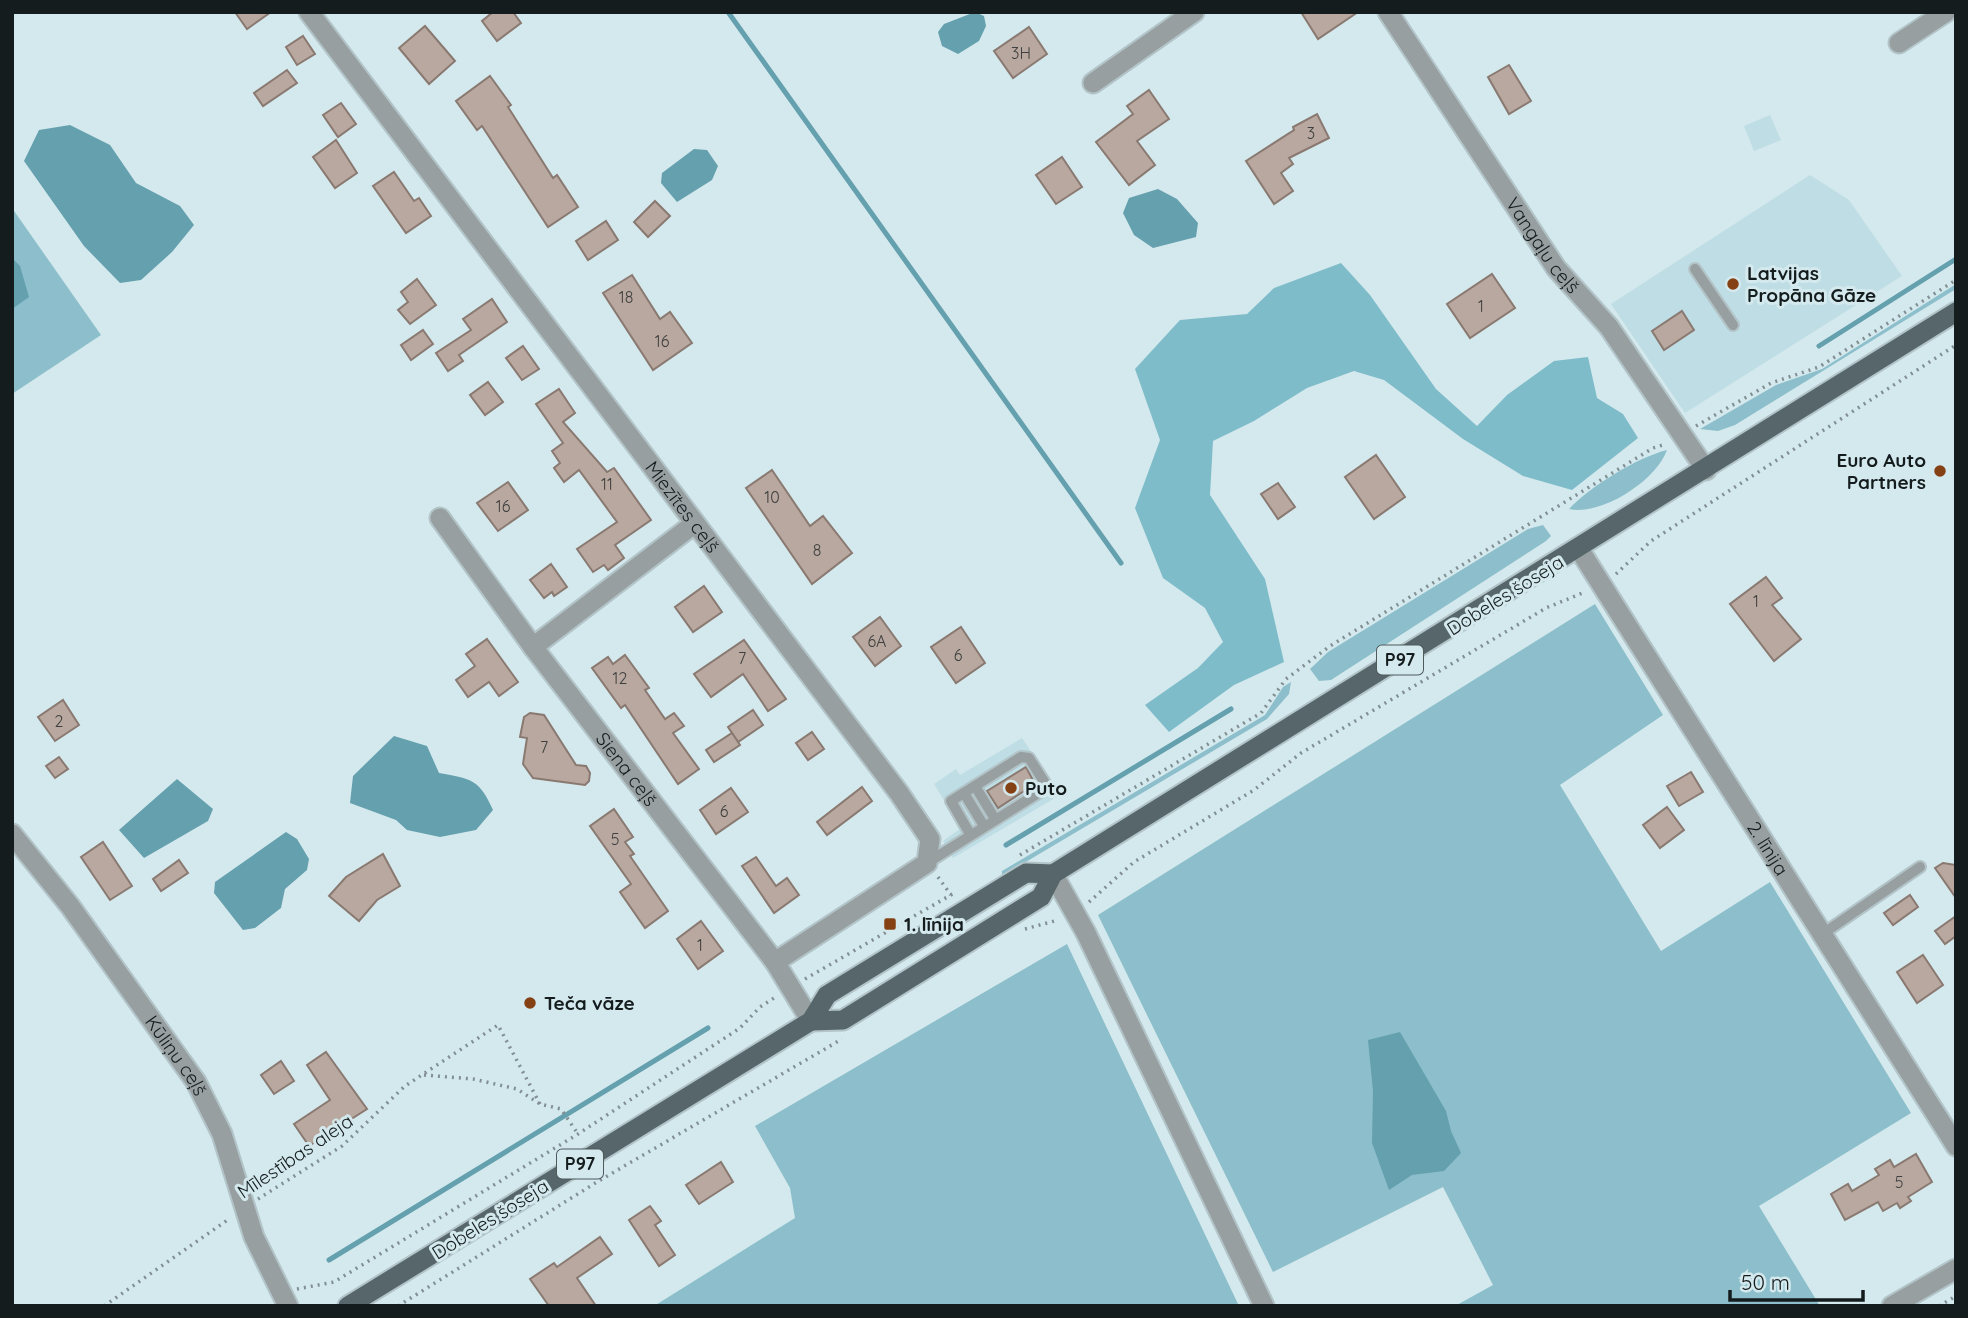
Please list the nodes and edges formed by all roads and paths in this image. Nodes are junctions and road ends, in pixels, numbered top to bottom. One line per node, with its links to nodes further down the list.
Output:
1 (309, 12): 15 (street, Miezītes ceļš)
2 (1194, 12): 6 (street)
3 (1388, 12): 12 (street, Vangaļu ceļš)
4 (1946, 12): 5 (street)
5 (1899, 43)
6 (1093, 83)
7 (1695, 269): 10 (lane)
8 (1956, 280): 12 (path)
9 (1956, 312): 13 (main road, Dobeles šoseja / P97)
10 (1733, 325)
11 (1956, 345): 17 (path)
12 (1683, 434): 13 (street, Vangaļu ceļš); 25 (path)
13 (1706, 470): 16 (main road, Dobeles šoseja / P97)
14 (440, 518): 18 (street, Siena ceļš)
15 (694, 524): 18 (street); 26 (street, Miezītes ceļš)
16 (1579, 549): 17 (street, 2. līnija); 28 (main road, Dobeles šoseja / P97)
17 (1600, 584): 30 (path); 32 (street, 2. līnija)
18 (533, 648): 33 (street, Siena ceļš)
19 (984, 785): 20 (lane); 21 (lane); 21 (lane)
20 (964, 793): 22 (lane); 24 (lane)
21 (1001, 812): 22 (lane)
22 (984, 826): 24 (lane)
23 (12, 834): 41 (street, Kūliņu ceļš)
24 (970, 834): 26 (lane)
25 (1013, 860)
26 (927, 863): 33 (street)
27 (1920, 867): 32 (lane)
28 (1053, 874): 30 (street); 35 (main road, Dobeles šoseja / P97); 35 (main road, Dobeles šoseja / P97)
29 (961, 890): 34 (path)
30 (1075, 911): 31 (path); 48 (street)
31 (1013, 934)
32 (1821, 935): 40 (street, 2. līnija)
33 (775, 962): 34 (street, Siena ceļš)
34 (790, 988): 35 (street, Siena ceļš); 39 (path)
35 (811, 1021): 46 (main road, Dobeles šoseja / P97)
36 (846, 1036): 47 (path)
37 (422, 1074): 38 (path); 38 (path, Mīlestības aleja); 41 (path, Mīlestības aleja)
38 (540, 1104): 39 (path)
39 (578, 1133): 44 (path)
40 (1956, 1146)
41 (245, 1207): 44 (street, Kūliņu ceļš); 45 (path, Mīlestības aleja)
42 (1956, 1269): 49 (street)
43 (1956, 1296): 50 (path)
44 (286, 1302)
45 (104, 1306)
46 (348, 1306)
47 (397, 1306)
48 (1264, 1306)
49 (1892, 1306)
50 (1939, 1306)

